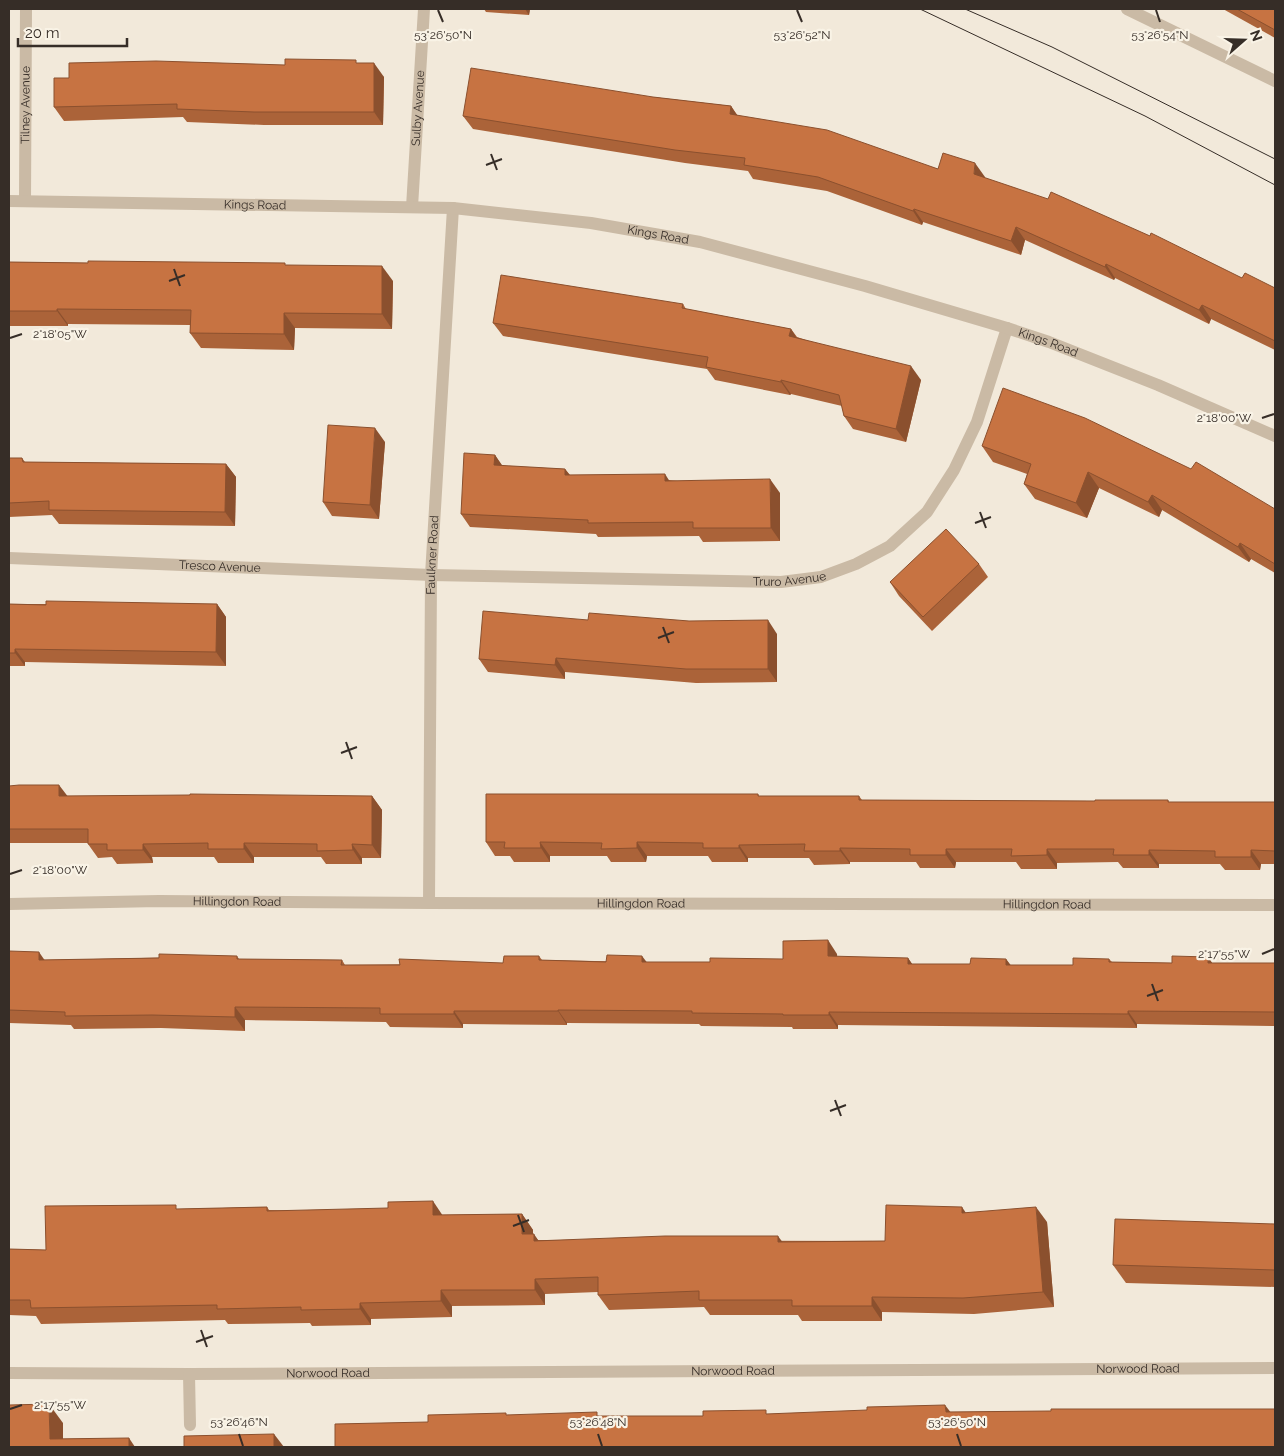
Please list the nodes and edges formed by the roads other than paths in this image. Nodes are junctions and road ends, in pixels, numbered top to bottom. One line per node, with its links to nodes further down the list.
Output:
1 (26, 9): 6 (street, Tilney Avenue)
2 (424, 9): 7 (street, Sulby Avenue)
3 (1127, 9): 4 (street)
4 (1275, 81)
5 (9, 201): 6 (street, Kings Road)
6 (25, 201): 7 (street, Kings Road)
7 (412, 207): 8 (street, Kings Road)
8 (453, 208): 9 (street, Kings Road); 12 (street, Faulkner Road)
9 (1007, 328): 10 (street, Kings Road); 12 (street, Truro Avenue)
10 (1275, 436)
11 (9, 558): 12 (street, Tresco Avenue)
12 (431, 575): 13 (street, Faulkner Road)
13 (429, 903): 14 (street, Hillingdon Road); 15 (street, Hillingdon Road)
14 (9, 904)
15 (1275, 905)
16 (1275, 1368): 18 (street, Norwood Road)
17 (9, 1373): 18 (street, Norwood Road)
18 (189, 1374): 19 (street)
19 (190, 1425)

